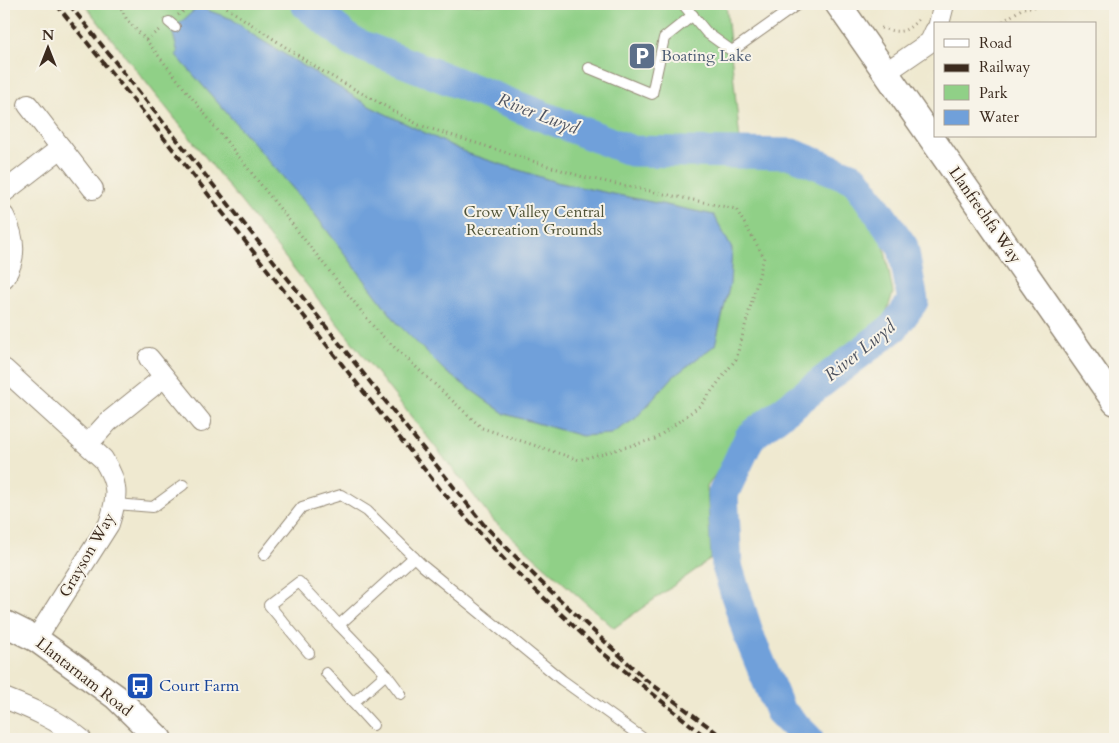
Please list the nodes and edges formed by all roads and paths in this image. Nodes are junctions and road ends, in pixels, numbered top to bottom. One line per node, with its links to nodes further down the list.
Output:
1 (119, 4): 2 (path)
2 (221, 4)
3 (683, 4): 9 (lane)
4 (798, 4): 9 (lane)
5 (838, 4): 15 (street, Llanfrechfa Way)
6 (944, 4): 10 (street)
7 (1062, 4): 11 (path)
8 (922, 11): 12 (path)
9 (692, 15): 14 (lane)
10 (939, 22)
11 (1002, 22)
12 (877, 27)
13 (934, 33): 15 (street)
14 (589, 68)
15 (885, 73): 25 (street, Llanfrechfa Way)
16 (28, 105): 17 (street)
17 (61, 148): 18 (street); 19 (street)
18 (93, 189)
19 (4, 192)
20 (4, 216): 21 (street)
21 (4, 278)
22 (150, 358): 24 (street)
23 (4, 369): 27 (street, Grayson Way)
24 (164, 377): 26 (street); 27 (street)
25 (1115, 402)
26 (201, 422)
27 (88, 444): 29 (street, Grayson Way)
28 (182, 485): 29 (lane)
29 (116, 504): 34 (street, Grayson Way)
30 (264, 555): 31 (lane)
31 (414, 557): 33 (lane); 44 (lane)
32 (4, 623): 34 (street, Llantarnam Road)
33 (339, 625): 35 (lane); 37 (lane)
34 (36, 639): 43 (street, Llantarnam Road)
35 (309, 653)
36 (326, 673): 40 (lane)
37 (386, 674): 38 (lane); 40 (lane)
38 (401, 694)
39 (4, 698): 42 (street)
40 (354, 703): 41 (lane)
41 (373, 725)
42 (81, 739)
43 (159, 739)
44 (644, 739)

